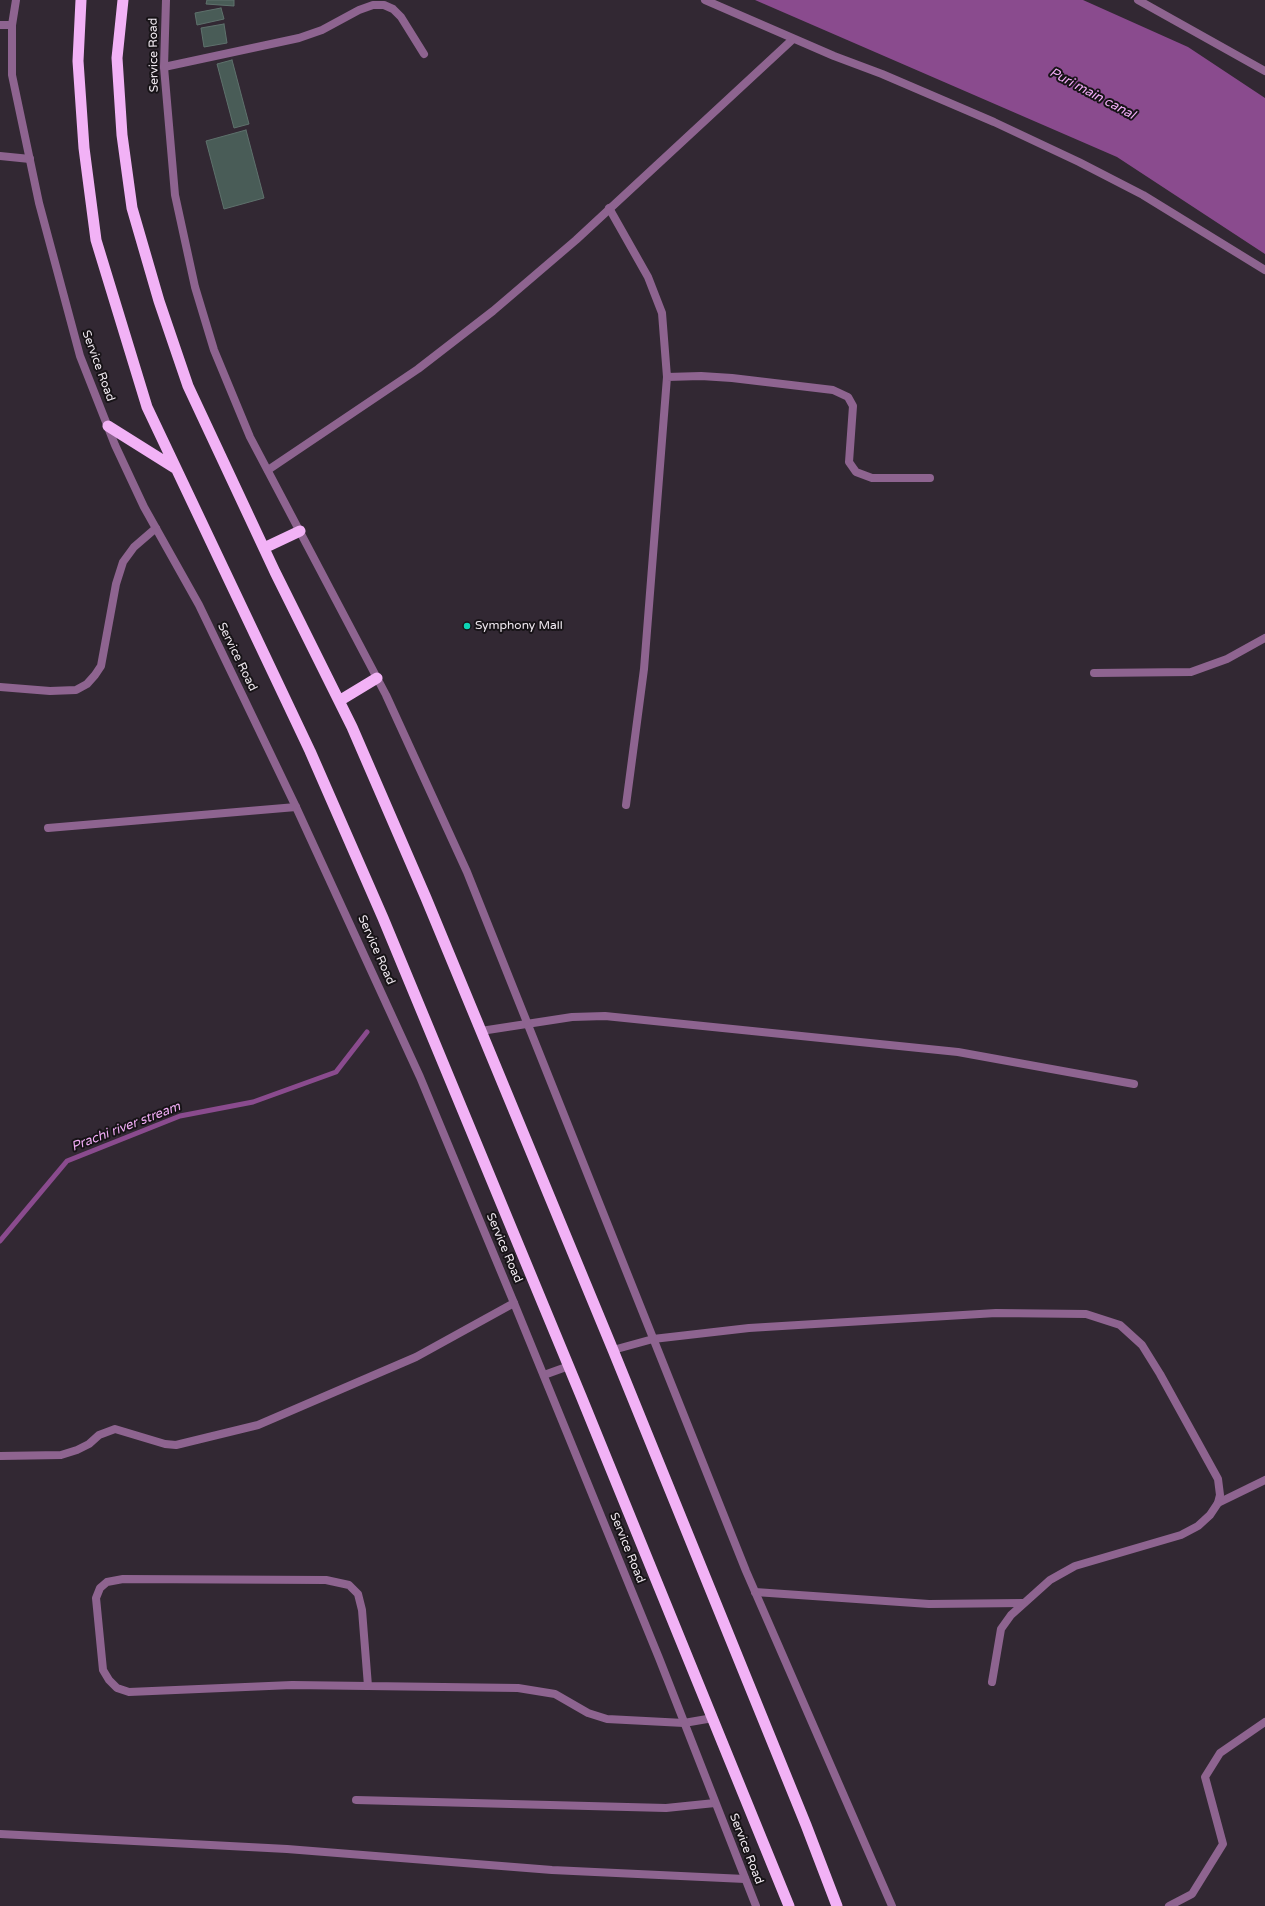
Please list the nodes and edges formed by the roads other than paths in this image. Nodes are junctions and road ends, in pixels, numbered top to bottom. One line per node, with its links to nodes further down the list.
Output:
1 (16, 0): 8 (street, Service Road)
2 (80, 0): 19 (highway)
3 (123, 0): 24 (highway)
4 (166, 0): 11 (street, Service Road)
5 (705, 0): 9 (street)
6 (1138, 0): 12 (street)
7 (0, 25): 8 (street)
8 (12, 25): 14 (street, Service Road)
9 (793, 38): 15 (street); 16 (street)
10 (424, 54): 11 (street)
11 (164, 67): 20 (street, Service Road)
12 (1265, 71)
13 (0, 156): 14 (street)
14 (30, 159): 18 (street, Service Road)
15 (610, 208): 17 (street); 20 (street)
16 (1265, 270)
17 (667, 377): 21 (street); 30 (street)
18 (108, 426): 19 (highway); 22 (street, Service Road)
19 (175, 468): 39 (highway)
20 (268, 470): 23 (street, Service Road)
21 (930, 478)
22 (156, 528): 28 (street); 31 (street, Service Road)
23 (300, 531): 24 (highway); 27 (street, Service Road)
24 (264, 548): 29 (highway)
25 (1265, 638): 26 (street)
26 (1094, 673)
27 (377, 678): 29 (highway); 33 (street, Service Road)
28 (0, 687)
29 (339, 701): 34 (highway)
30 (626, 805)
31 (296, 807): 32 (street); 36 (street, Service Road)
32 (48, 828)
33 (528, 1024): 34 (street); 35 (street); 37 (street, Service Road)
34 (482, 1032): 38 (highway)
35 (1134, 1084)
36 (514, 1303): 40 (street, Service Road); 41 (street)
37 (653, 1339): 38 (street); 43 (street); 44 (street, Service Road)
38 (613, 1350): 57 (highway)
39 (569, 1366): 40 (street); 48 (highway)
40 (544, 1375): 50 (street, Service Road)
41 (0, 1456)
42 (1265, 1480): 43 (street)
43 (1218, 1503): 45 (street)
44 (756, 1592): 45 (street); 58 (street, Service Road)
45 (1023, 1603): 46 (street)
46 (992, 1682)
47 (368, 1686): 47 (street); 50 (street)
48 (713, 1718): 50 (street); 56 (highway)
49 (1265, 1722): 59 (street)
50 (684, 1723): 52 (street, Service Road)
51 (356, 1800): 52 (street)
52 (715, 1803): 54 (street, Service Road)
53 (0, 1834): 54 (street)
54 (745, 1880): 55 (street, Service Road)
55 (756, 1906)
56 (789, 1906)
57 (837, 1906)
58 (892, 1906)
59 (1169, 1906)

